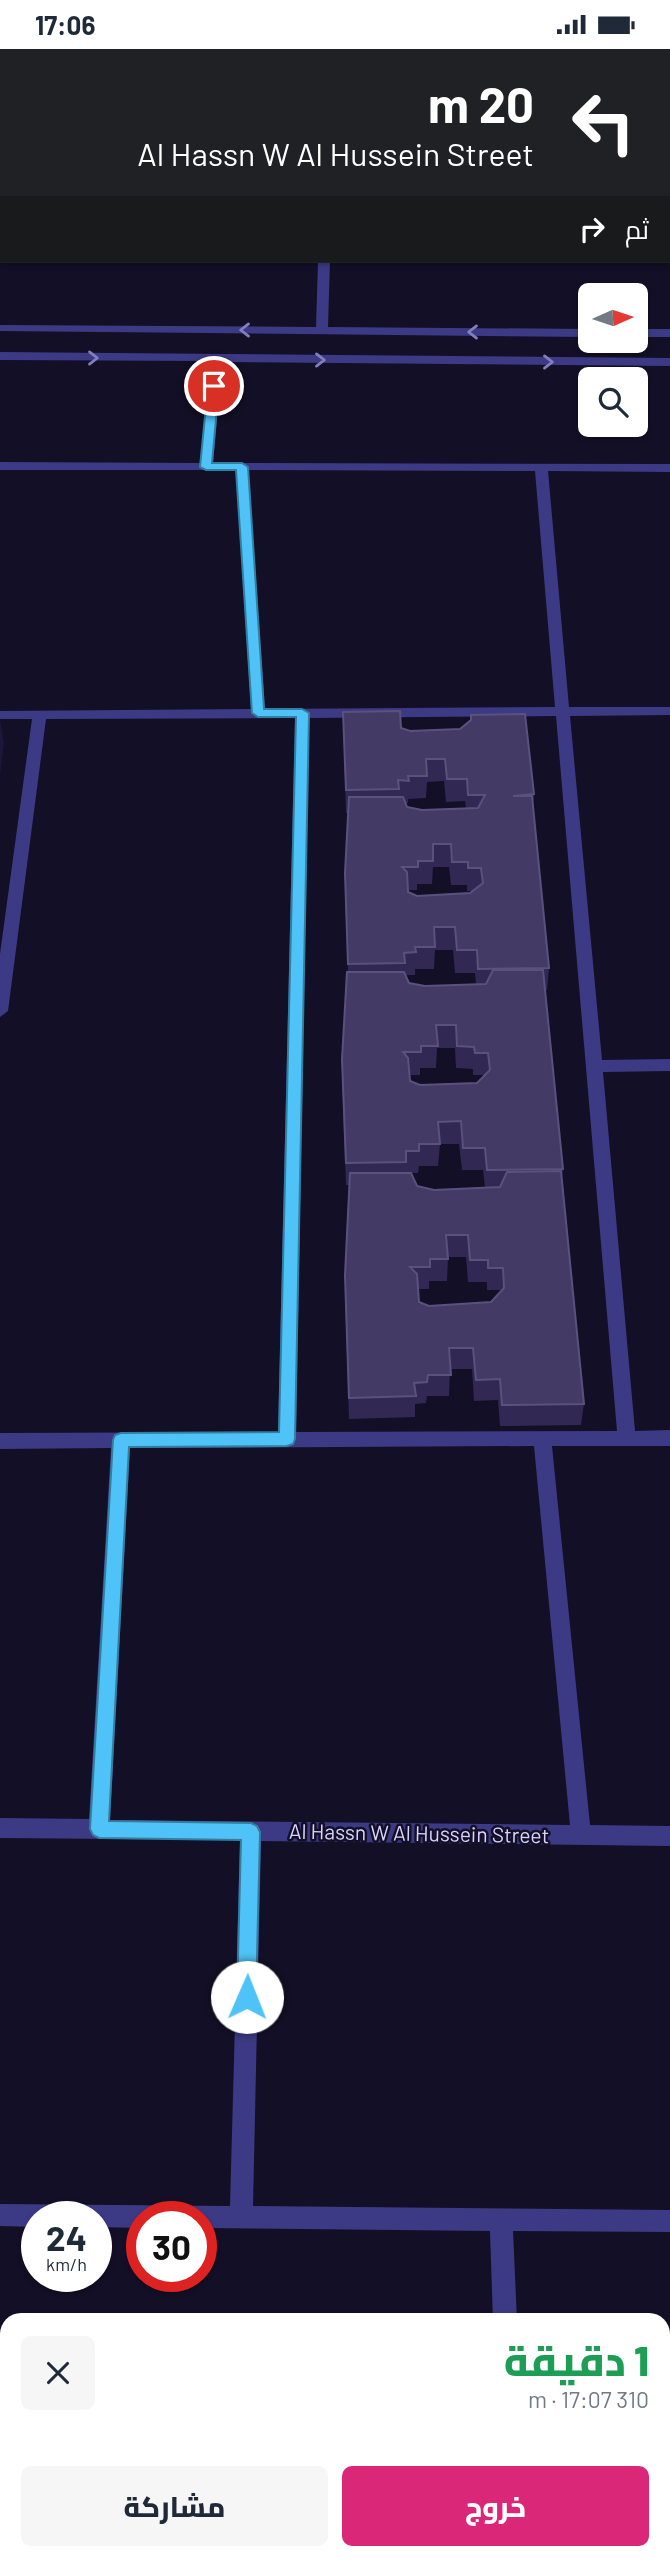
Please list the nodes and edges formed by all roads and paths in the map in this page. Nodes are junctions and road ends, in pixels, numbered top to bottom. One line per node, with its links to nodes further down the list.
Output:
1 (324, 263): 4 (street)
2 (0, 328): 3 (street)
3 (68, 329): 4 (street, one-way to 3); 9 (street)
4 (322, 331): 5 (street, one-way to 4)
5 (578, 333)
6 (648, 333): 7 (street)
7 (670, 333)
8 (0, 356): 9 (street)
9 (63, 358): 10 (street, one-way to 10)
10 (216, 359): 11 (street, one-way to 11); 13 (street)
11 (670, 362)
12 (0, 465): 13 (street)
13 (206, 467): 14 (street)
14 (242, 467): 15 (street); 19 (street)
15 (541, 468): 16 (street); 17 (street)
16 (670, 468)
17 (563, 711): 18 (street); 20 (street); 25 (street)
18 (670, 711)
19 (258, 713): 20 (street); 22 (street)
20 (302, 713): 28 (street)
21 (0, 715): 22 (street)
22 (40, 715): 23 (street)
23 (0, 1011)
24 (670, 1065): 25 (street)
25 (594, 1066): 26 (street)
26 (626, 1438): 27 (street); 29 (street)
27 (670, 1438)
28 (287, 1439): 29 (street); 30 (street)
29 (542, 1439): 35 (street)
30 (121, 1440): 31 (street); 33 (street)
31 (0, 1441)
32 (0, 1828): 33 (street, Al Hassn W Al Hussein Street)
33 (99, 1829): 34 (street, Al Hassn W Al Hussein Street)
34 (251, 1832): 35 (street, Al Hassn W Al Hussein Street); 38 (street)
35 (581, 1836): 36 (street, Al Hassn W Al Hussein Street)
36 (670, 1836)
37 (0, 2215): 38 (street)
38 (241, 2217): 39 (street)
39 (501, 2219): 40 (street); 41 (street)
40 (670, 2221)
41 (505, 2313)

